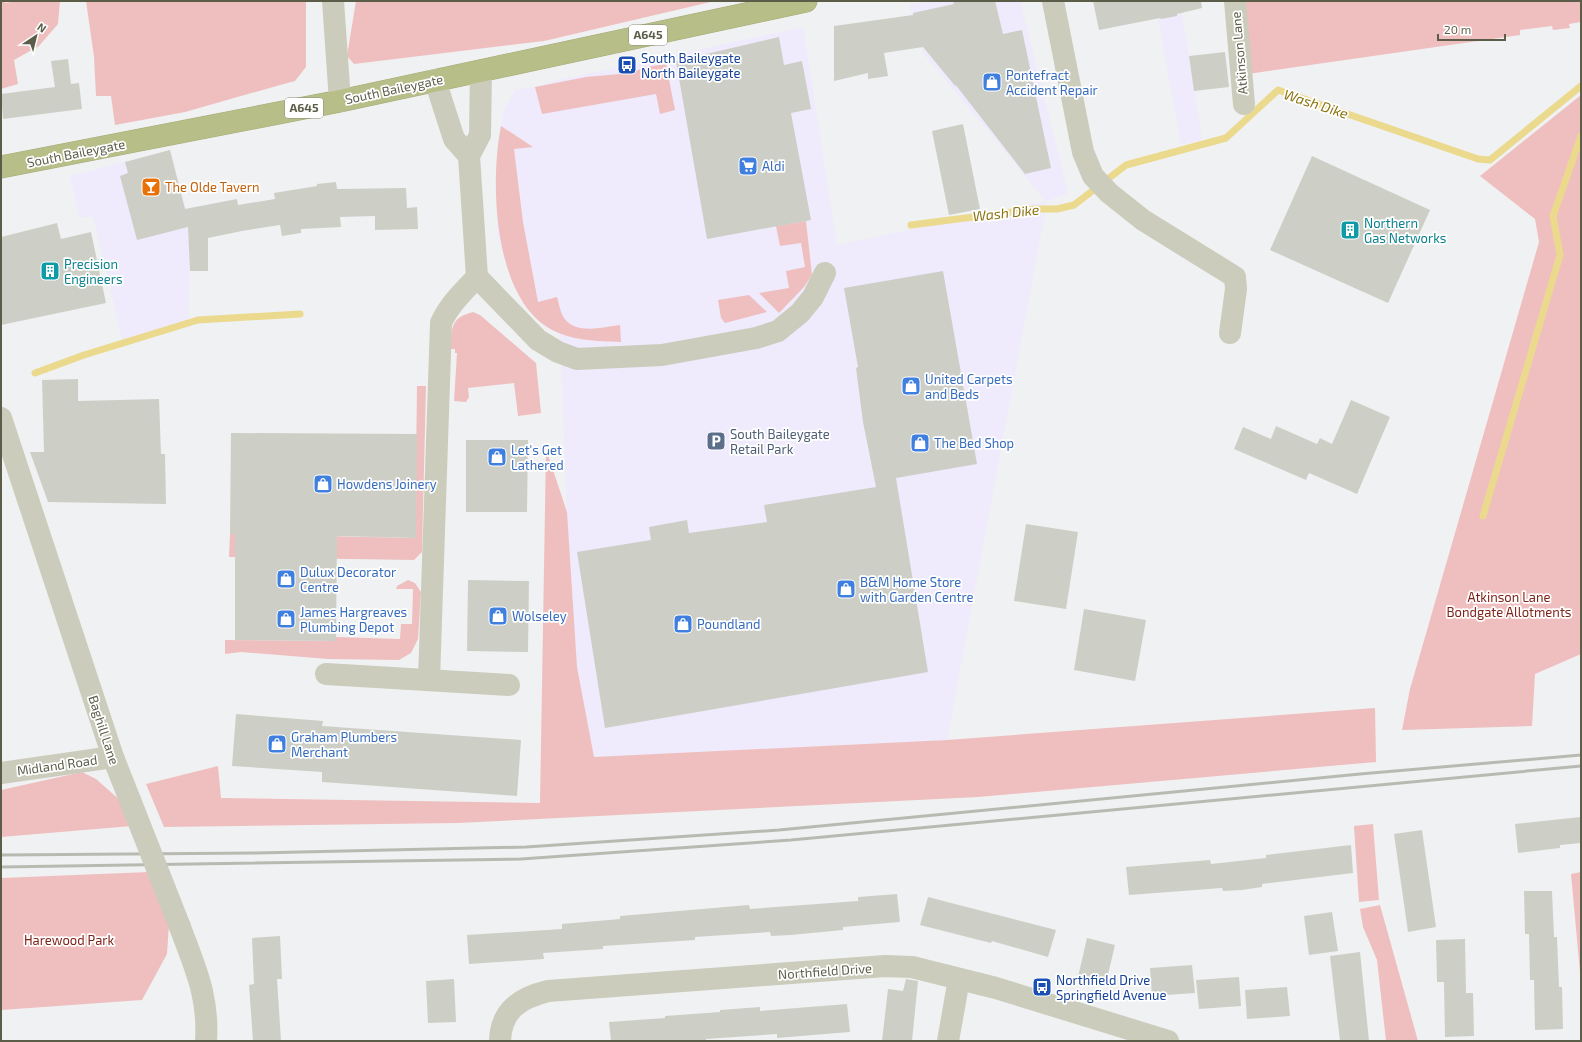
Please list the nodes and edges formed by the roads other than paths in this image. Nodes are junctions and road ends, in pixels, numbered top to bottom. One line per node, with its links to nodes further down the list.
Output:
1 (333, 1): 8 (street)
2 (806, 1): 5 (highway, A645)
3 (1053, 1): 14 (street)
4 (1235, 1): 9 (street, Atkinson Lane)
5 (785, 3): 6 (highway, South Baileygate / A645)
6 (482, 71): 7 (highway, South Baileygate / A645); 10 (street)
7 (435, 80): 8 (highway, South Baileygate / A645); 10 (street)
8 (340, 101): 11 (highway, South Baileygate / A645)
9 (1244, 104)
10 (469, 156): 13 (street)
11 (1, 168)
12 (825, 273): 13 (street)
13 (477, 277): 17 (street)
14 (1230, 333)
15 (1, 418): 19 (street, Baghill Lane)
16 (326, 674): 17 (street)
17 (428, 680): 18 (street)
18 (509, 685)
19 (113, 757): 20 (street, Midland Road); 22 (street, Baghill Lane, bridge)
20 (1, 773)
21 (959, 979): 23 (street, Northfield Drive); 24 (street); 25 (street, Northfield Drive)
22 (206, 1041)
23 (500, 1041)
24 (948, 1041)
25 (1168, 1041)

